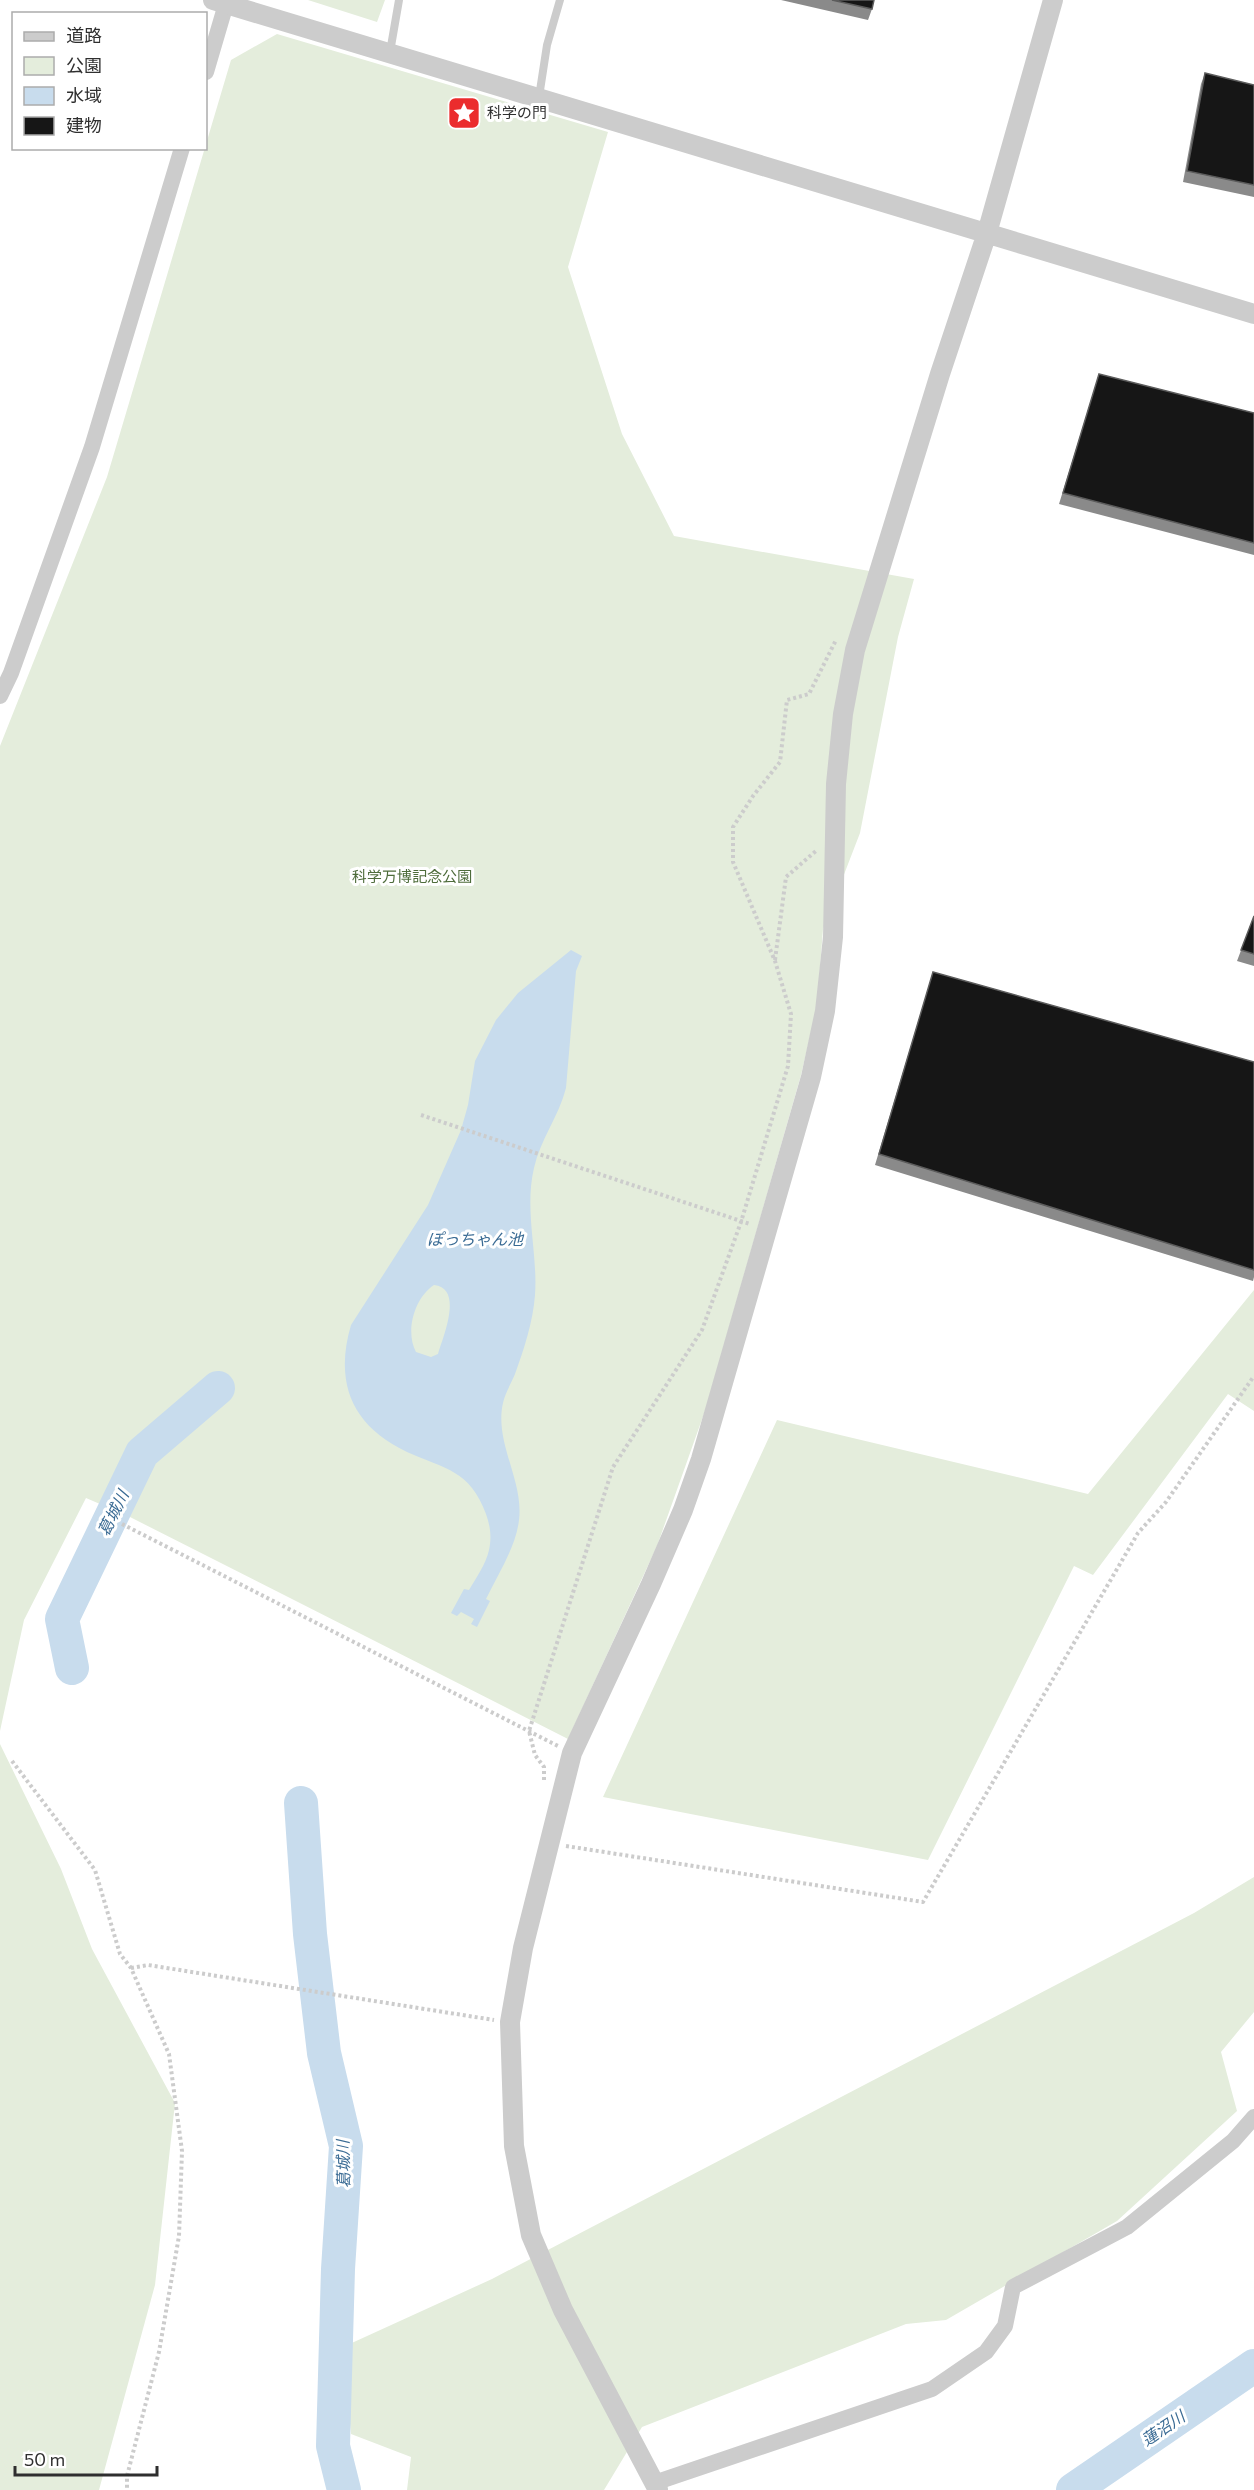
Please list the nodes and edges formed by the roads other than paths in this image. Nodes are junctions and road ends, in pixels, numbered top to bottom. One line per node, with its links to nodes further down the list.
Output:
1 (399, 0): 5 (lane)
2 (560, 0): 7 (lane)
3 (1053, 0): 9 (street)
4 (220, 2): 5 (street); 6 (street)
5 (390, 52): 7 (street)
6 (207, 67)
7 (539, 98): 9 (street)
8 (181, 150): 11 (street)
9 (987, 232): 10 (street); 13 (street)
10 (1254, 314)
11 (0, 696)
12 (1254, 2117): 13 (street)
13 (656, 2486)

